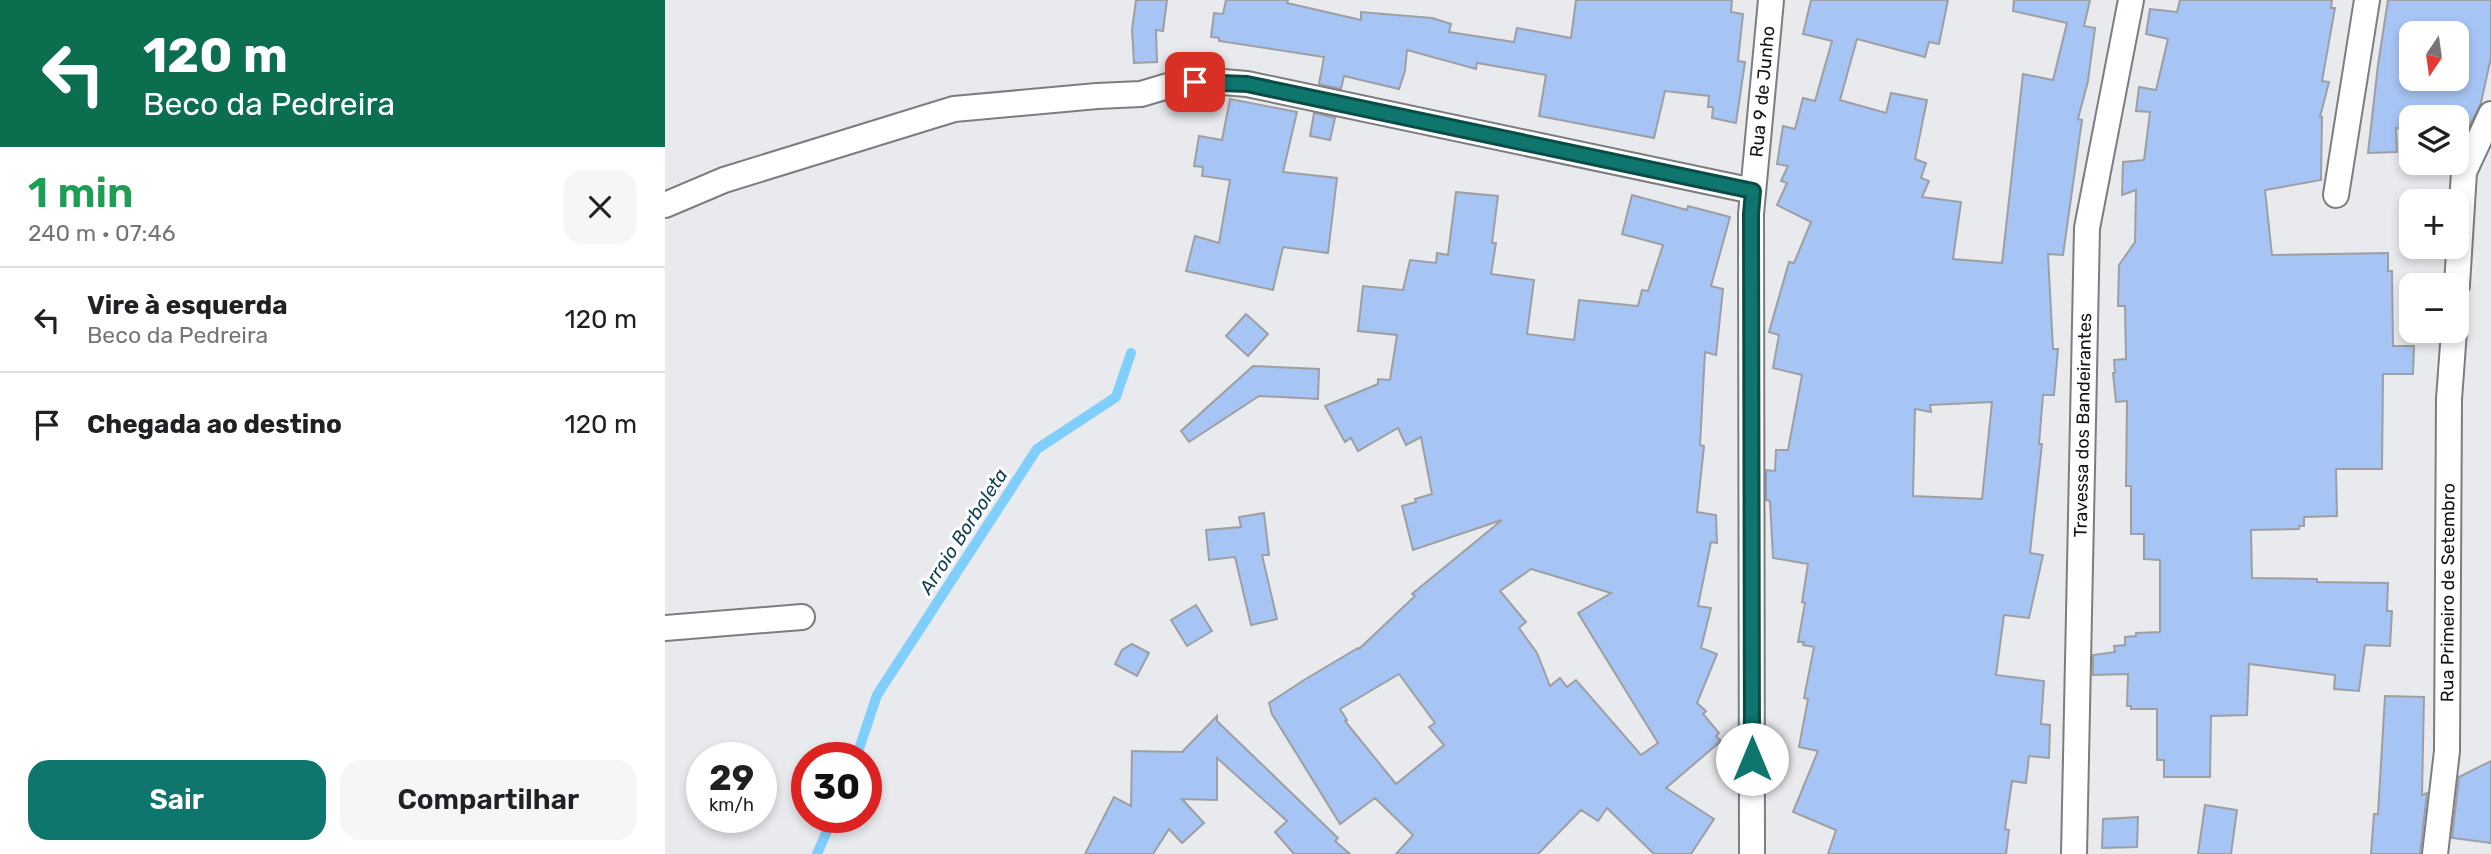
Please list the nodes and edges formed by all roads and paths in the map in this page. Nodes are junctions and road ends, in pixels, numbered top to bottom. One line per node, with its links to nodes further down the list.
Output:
1 (1772, 0): 5 (street, Rua 9 de Junho)
2 (2131, 0): 13 (street, Travessa dos Bandeirantes)
3 (2367, 0): 6 (street)
4 (2491, 114): 8 (street)
5 (1753, 191): 7 (street); 12 (street, Rua 9 de Junho)
6 (2336, 195)
7 (665, 205)
8 (2457, 273)
9 (2452, 343): 14 (street, Rua Primeiro de Setembro)
10 (802, 617): 11 (street)
11 (665, 628)
12 (1752, 854)
13 (2074, 854)
14 (2435, 854)

